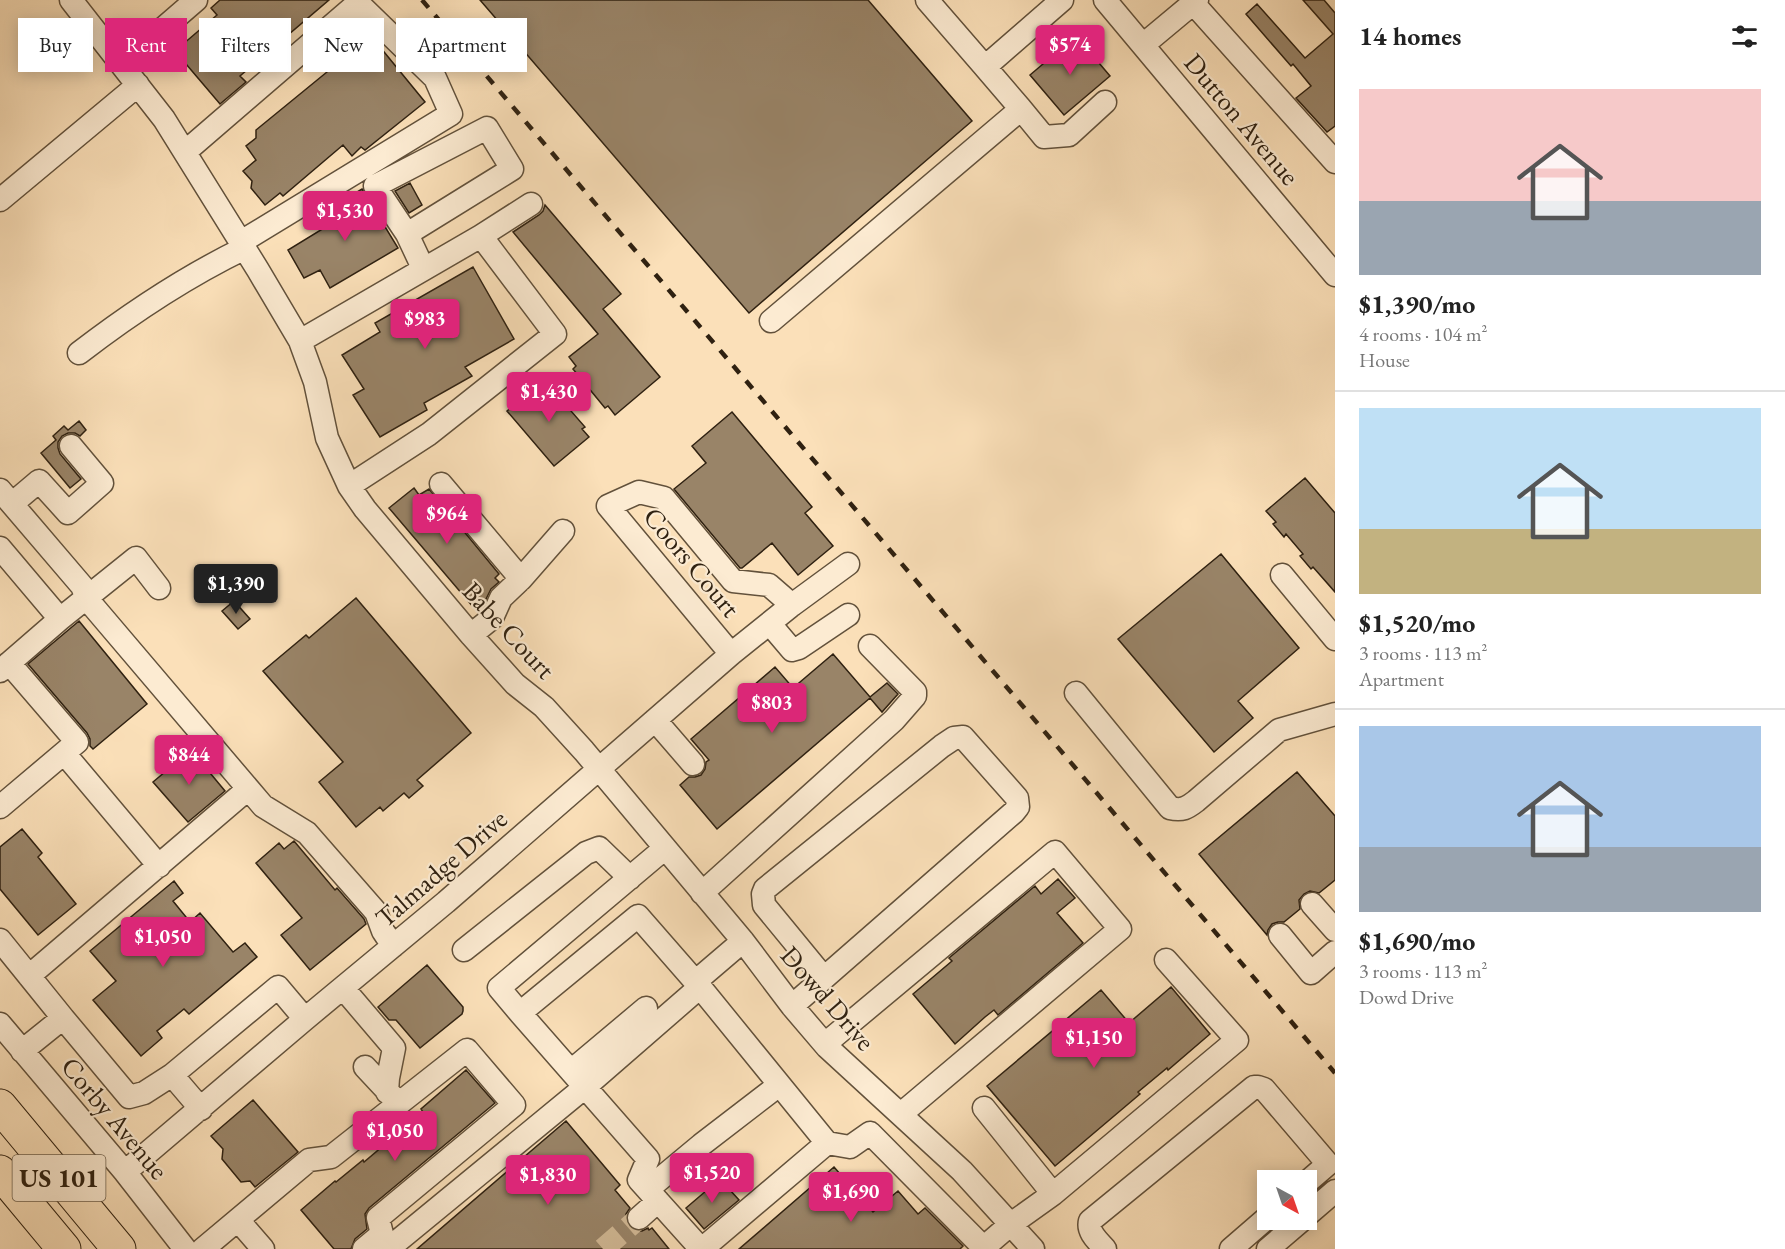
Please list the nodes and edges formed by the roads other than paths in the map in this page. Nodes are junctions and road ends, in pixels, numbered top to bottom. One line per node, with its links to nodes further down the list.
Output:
1 (71, 0): 9 (street, Babe Court)
2 (196, 0): 8 (street)
3 (927, 0): 11 (street)
4 (1062, 0): 11 (street)
5 (1105, 0): 10 (street, Dutton Avenue)
6 (357, 1): 16 (street); 22 (street)
7 (1195, 2): 10 (street); 17 (street)
8 (175, 18)
9 (105, 43)
10 (1143, 45): 24 (street, Dutton Avenue)
11 (985, 67): 15 (street)
12 (128, 72): 13 (street, Babe Court)
13 (138, 85): 16 (street, Babe Court); 18 (street)
14 (1105, 102): 15 (street)
15 (1020, 109): 25 (street)
16 (185, 152): 22 (street, Babe Court)
17 (1335, 162)
18 (0, 200)
19 (531, 204): 21 (street)
20 (407, 234): 20 (street); 23 (street)
21 (481, 236): 23 (street); 29 (street)
22 (243, 245): 26 (street, Babe Court); 27 (street)
23 (423, 268): 26 (street)
24 (1335, 275)
25 (771, 321)
26 (300, 341): 29 (street, Babe Court)
27 (79, 353)
28 (71, 446): 31 (street)
29 (345, 478): 43 (street, Babe Court)
30 (441, 484): 36 (street)
31 (6, 497): 38 (street)
32 (563, 531): 36 (street)
33 (0, 549): 41 (street)
34 (848, 564): 39 (street, Talmadge Drive)
35 (1282, 575): 44 (street)
36 (521, 579): 43 (street)
37 (159, 588): 38 (street)
38 (87, 599): 41 (street); 54 (street)
39 (792, 605): 42 (street, Talmadge Drive); 46 (street, Coors Court)
40 (848, 615): 42 (street)
41 (60, 619): 47 (street)
42 (770, 624): 46 (street, Talmadge Drive)
43 (471, 635): 53 (street, Babe Court)
44 (1335, 639)
45 (870, 646): 59 (street)
46 (731, 654): 50 (street, Talmadge Drive)
47 (5, 667): 51 (street)
48 (1076, 693): 49 (street)
49 (1333, 718)
50 (655, 720): 52 (street); 53 (street, Talmadge Drive)
51 (64, 753): 55 (street); 57 (street)
52 (693, 764)
53 (598, 769): 56 (street, Dowd Drive); 65 (street, Talmadge Drive)
54 (248, 789): 57 (street); 65 (street)
55 (0, 807)
56 (664, 849): 58 (street); 59 (street, Dowd Drive)
57 (159, 866): 69 (street)
58 (630, 878): 66 (street); 75 (street)
59 (702, 893): 64 (street, Dowd Drive)
60 (1312, 904): 61 (street)
61 (1335, 930)
62 (1280, 935): 67 (street)
63 (0, 940): 69 (street)
64 (743, 941): 71 (street); 73 (street, Dowd Drive)
65 (393, 946): 72 (street, Talmadge Drive)
66 (464, 950)
67 (1335, 952)
68 (1166, 960): 95 (street)
69 (29, 976): 76 (street)
70 (824, 978): 70 (street); 73 (street)
71 (697, 984): 75 (street); 83 (street); 84 (street)
72 (343, 988): 77 (street, Talmadge Drive); 85 (street)
73 (792, 1006): 79 (street, Dowd Drive)
74 (646, 1008): 83 (street)
75 (520, 1013): 83 (street)
76 (63, 1018): 80 (street); 82 (street)
77 (305, 1019): 82 (street); 88 (street, Talmadge Drive)
78 (0, 1024): 80 (street, Corby Avenue)
79 (825, 1044): 89 (street, Dowd Drive); 89 (street)
80 (22, 1052): 92 (street, Corby Avenue)
81 (366, 1067): 85 (street)
82 (172, 1075): 88 (street)
83 (578, 1079): 96 (street); 111 (street)
84 (780, 1084): 90 (street); 96 (street)
85 (393, 1098): 99 (street); 110 (street)
86 (0, 1106): 106 (highway, US 101)
87 (984, 1108): 95 (street)
88 (201, 1109): 92 (street, Talmadge Drive)
89 (901, 1114): 100 (street, Dowd Drive)
90 (827, 1143): 103 (street); 104 (street)
91 (0, 1172): 105 (highway, US 101)
92 (125, 1172): 107 (street, Corby Avenue)
93 (1317, 1174): 113 (street)
94 (1335, 1191): 97 (street)
95 (1053, 1194): 100 (street)
96 (653, 1195): 98 (street); 103 (street)
97 (1317, 1207)
98 (639, 1218)
99 (238, 1220): 108 (street); 109 (street)
100 (1011, 1224): 104 (street); 112 (street, Dowd Drive)
101 (1257, 1227): 114 (street)
102 (1290, 1230): 115 (street)
103 (710, 1247)
104 (983, 1248)
105 (64, 1249)
106 (119, 1249)
107 (185, 1249)
108 (203, 1249)
109 (263, 1249)
110 (364, 1249)
111 (388, 1249)
112 (1033, 1249)
113 (1105, 1249)
114 (1231, 1249)
115 (1268, 1249)

